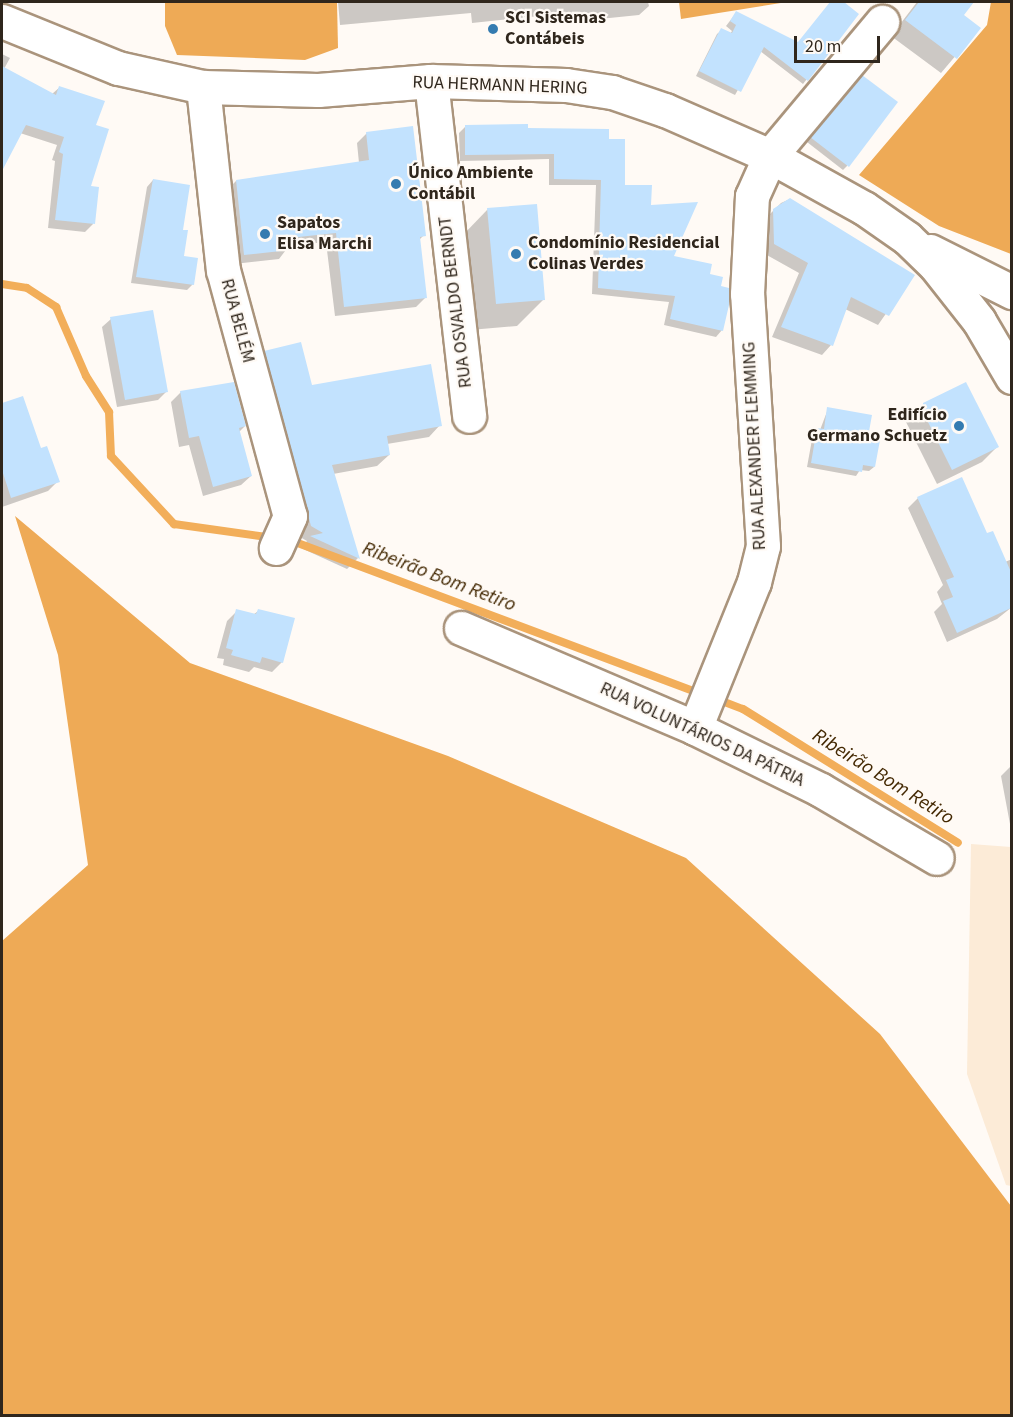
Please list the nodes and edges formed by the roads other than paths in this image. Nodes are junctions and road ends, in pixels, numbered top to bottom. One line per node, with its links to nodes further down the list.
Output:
1 (2, 21): 4 (street, RUA HERMANN HERING)
2 (882, 22): 5 (street, RUA ALEXANDER FLEMMING)
3 (431, 81): 4 (street, RUA HERMANN HERING); 5 (street, RUA HERMANN HERING); 9 (street, RUA OSVALDO BERNDT)
4 (203, 87): 10 (street, RUA BELÉM)
5 (770, 156): 6 (street, RUA HERMANN HERING); 12 (street, RUA ALEXANDER FLEMMING)
6 (907, 237): 7 (street); 8 (street, RUA HERMANN HERING)
7 (1011, 292)
8 (1011, 377)
9 (469, 416)
10 (276, 548)
11 (460, 628): 12 (street, RUA VOLUNTÁRIOS DA PÁTRIA)
12 (704, 706): 13 (street, RUA VOLUNTÁRIOS DA PÁTRIA)
13 (937, 858)

